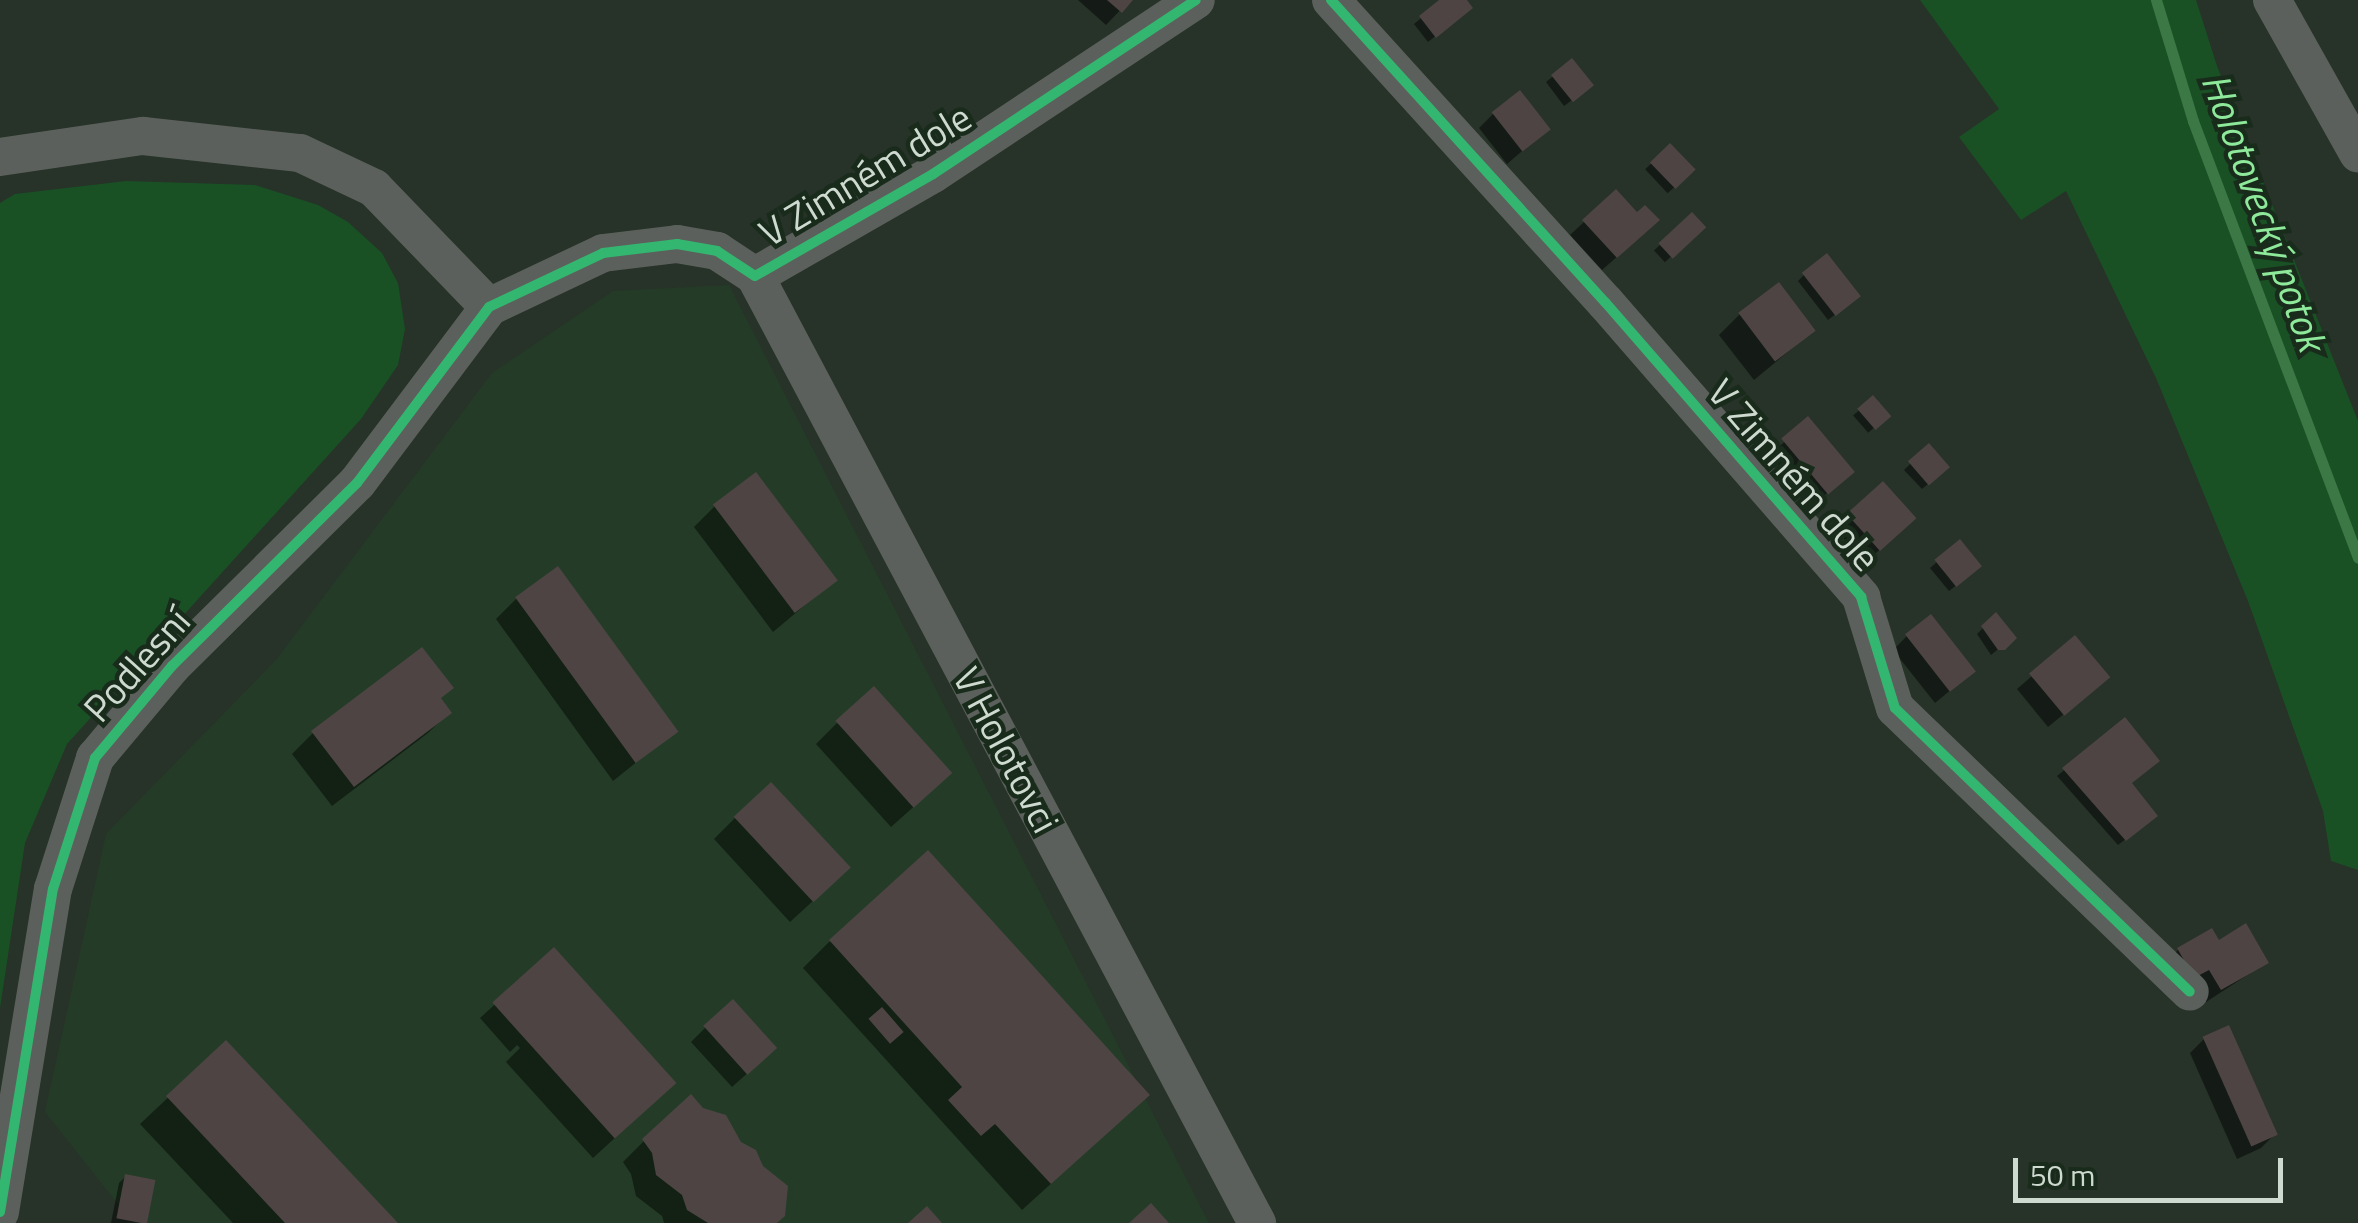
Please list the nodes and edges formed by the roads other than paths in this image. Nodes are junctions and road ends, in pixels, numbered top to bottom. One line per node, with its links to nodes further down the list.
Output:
1 (1196, 0): 6 (street, V Zimném dole)
2 (1331, 0): 8 (street, V Zimném dole)
3 (2272, 0): 4 (street)
4 (2358, 153)
5 (0, 157): 7 (street)
6 (754, 276): 7 (street, V Zimném dole); 10 (street, V Holotovci)
7 (488, 307): 9 (street, Podlesní)
8 (2190, 992)
9 (0, 1212)
10 (1257, 1223)

